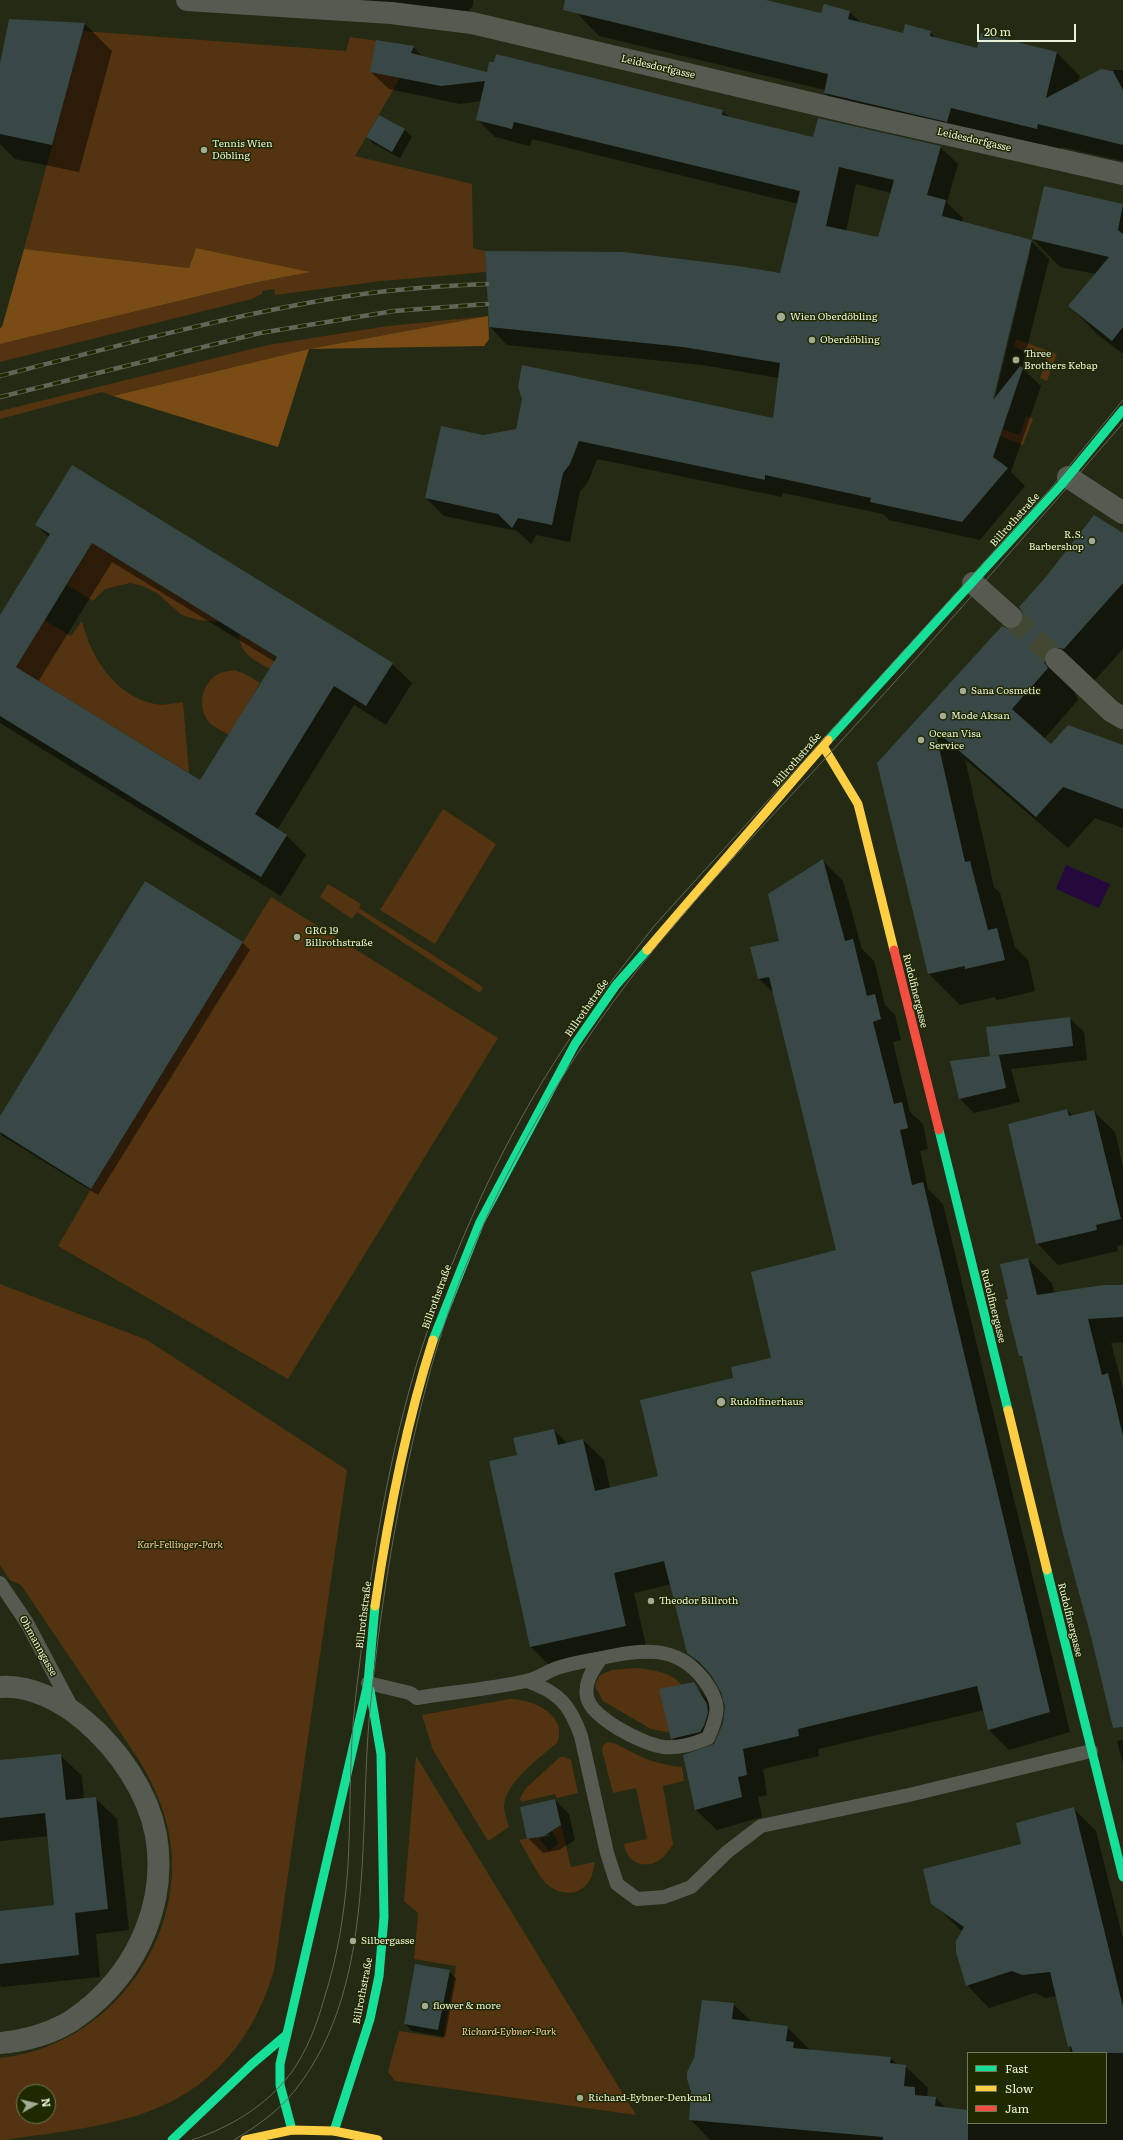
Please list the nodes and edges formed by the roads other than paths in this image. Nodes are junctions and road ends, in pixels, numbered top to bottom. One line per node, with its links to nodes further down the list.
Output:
1 (187, 0): 2 (street, Leidesdorfgasse)
2 (1123, 174)
3 (1123, 410): 4 (main road, Billrothstraße)
4 (1068, 476): 5 (street); 6 (main road, Billrothstraße)
5 (1123, 513)
6 (973, 583): 7 (street); 10 (main road, Billrothstraße)
7 (1011, 617)
8 (1056, 659): 9 (street)
9 (1123, 718)
10 (823, 746): 14 (main road, Billrothstraße); 19 (main road, Rudolfinergasse)
11 (0, 1583): 16 (lane, Ohmanngasse)
12 (601, 1658): 13 (lane); 17 (lane); 17 (lane)
13 (527, 1681): 14 (lane); 18 (lane)
14 (368, 1683): 21 (main road, Billrothstraße); 23 (main road, Billrothstraße)
15 (0, 1687): 16 (street, Ohmanngasse)
16 (73, 1710): 22 (street, Ohmanngasse)
17 (596, 1714): 18 (lane)
18 (576, 1721): 19 (lane)
19 (1091, 1751): 20 (main road, Rudolfinergasse)
20 (1123, 1877)
21 (285, 2036): 24 (main road, Billrothstraße); 25 (main road)
22 (0, 2043)
23 (334, 2131): 24 (main road); 27 (main road)
24 (295, 2135): 26 (main road)
25 (172, 2140)
26 (245, 2140)
27 (378, 2140)

